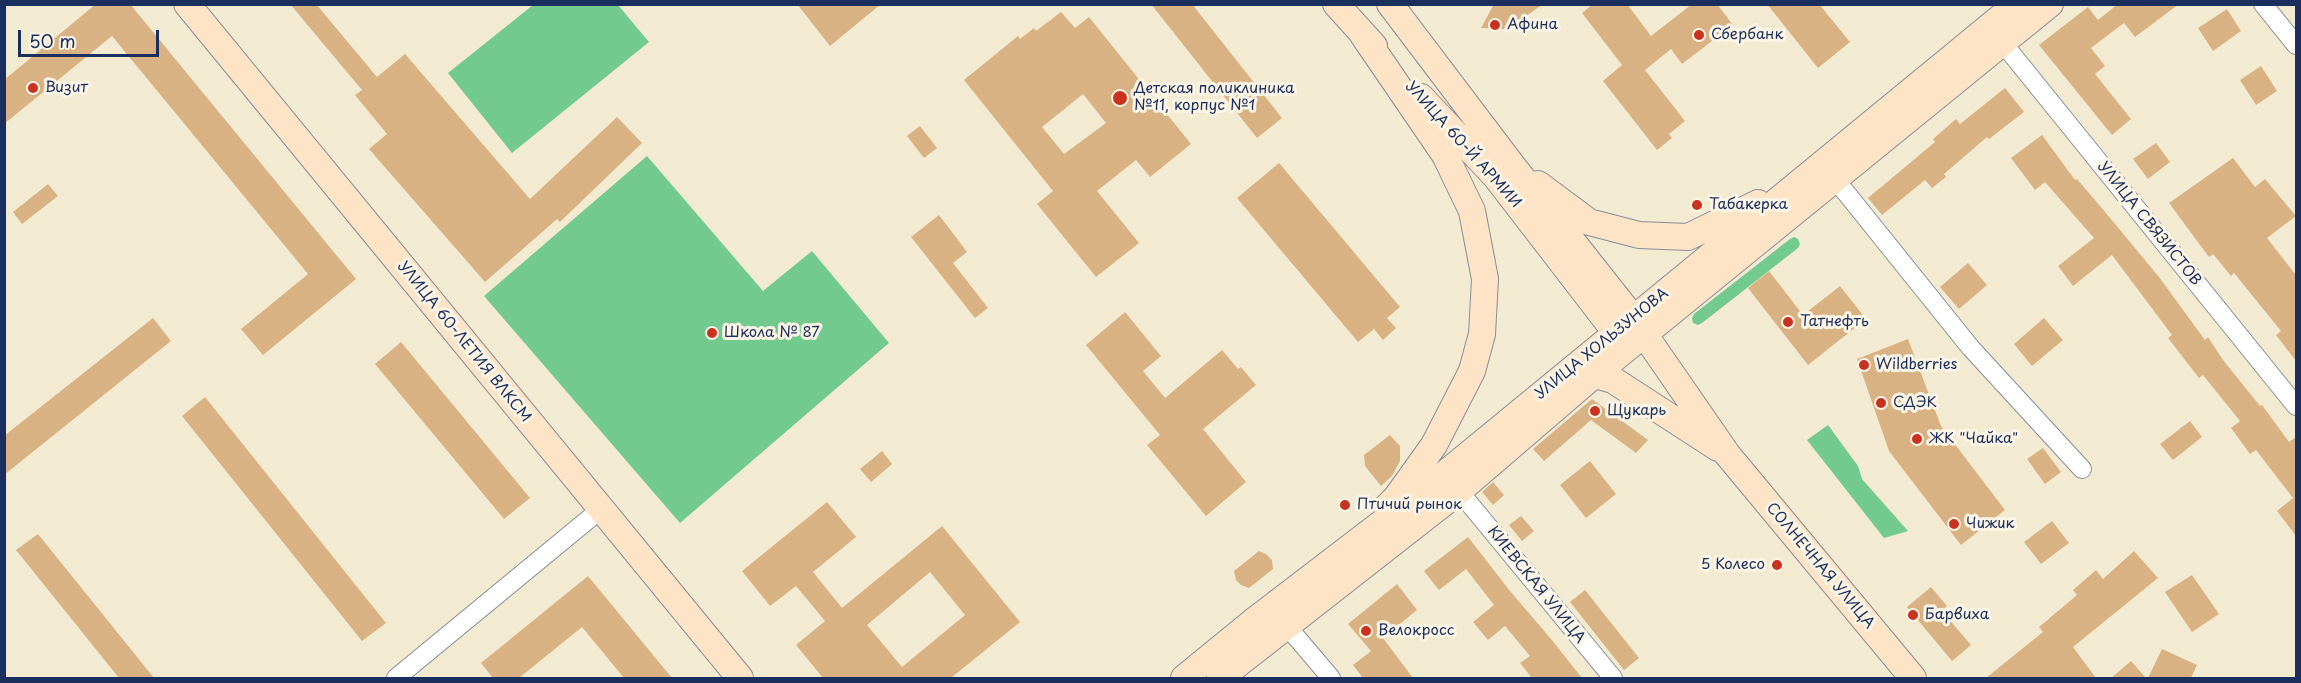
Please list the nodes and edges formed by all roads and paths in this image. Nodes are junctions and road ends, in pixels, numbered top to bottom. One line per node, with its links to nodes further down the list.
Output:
1 (187, 4): 19 (main road, УЛИЦА 60-ЛЕТИЯ ВЛКСМ)
2 (1336, 4): 7 (main road, УЛИЦА 60-Й АРМИИ)
3 (1390, 4): 10 (main road, УЛИЦА 60-Й АРМИИ)
4 (2017, 4): 12 (main road, УЛИЦА ХОЛЬЗУНОВА)
5 (2050, 4): 8 (main road, УЛИЦА ХОЛЬЗУНОВА)
6 (2263, 4): 9 (street)
7 (1363, 35): 13 (main road, УЛИЦА 60-Й АРМИИ); 20 (main road)
8 (2002, 42): 11 (main road, УЛИЦА ХОЛЬЗУНОВА); 15 (street, УЛИЦА СВЯЗИСТОВ)
9 (2296, 45)
10 (1512, 165): 12 (main road); 13 (main road, УЛИЦА 60-Й АРМИИ)
11 (1835, 179): 13 (main road, УЛИЦА ХОЛЬЗУНОВА); 17 (street)
12 (1796, 185): 13 (main road, УЛИЦА ХОЛЬЗУНОВА)
13 (1630, 333): 14 (main road, УЛИЦА ХОЛЬЗУНОВА); 16 (main road, СОЛНЕЧНАЯ УЛИЦА)
14 (1583, 371): 16 (main road, СОЛНЕЧНАЯ УЛИЦА); 18 (main road, УЛИЦА ХОЛЬЗУНОВА); 20 (main road, УЛИЦА ХОЛЬЗУНОВА)
15 (2296, 406)
16 (1728, 454): 28 (main road, СОЛНЕЧНАЯ УЛИЦА)
17 (2082, 469)
18 (1459, 491): 21 (main road, УЛИЦА ХОЛЬЗУНОВА); 27 (street, КИЕВСКАЯ УЛИЦА)
19 (601, 509): 22 (street); 23 (main road, УЛИЦА 60-ЛЕТИЯ ВЛКСМ)
20 (1327, 564): 24 (main road, УЛИЦА ХОЛЬЗУНОВА)
21 (1286, 625): 25 (main road, УЛИЦА ХОЛЬЗУНОВА); 26 (street)
22 (396, 678)
23 (740, 678)
24 (1184, 678)
25 (1220, 678)
26 (1331, 678)
27 (1612, 678)
28 (1913, 678)

